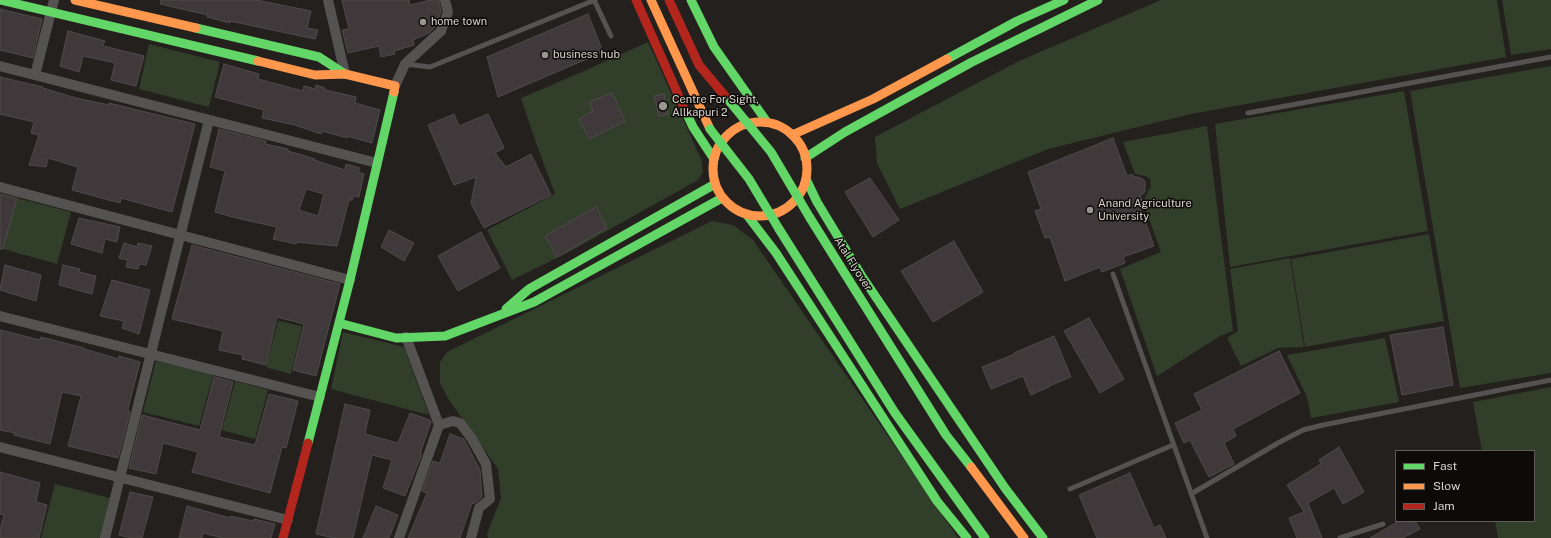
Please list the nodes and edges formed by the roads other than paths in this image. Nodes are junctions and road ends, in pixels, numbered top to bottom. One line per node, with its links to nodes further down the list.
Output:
1 (0, 0): 13 (street)
2 (54, 0): 13 (street)
3 (75, 0): 20 (street)
4 (328, 0): 20 (street)
5 (445, 0): 18 (street)
6 (594, 0): 14 (lane); 18 (lane)
7 (636, 0): 28 (street)
8 (651, 0): 58 (street, bridge)
9 (669, 0): 59 (street, Atal Flyover, bridge)
10 (691, 0): 25 (street)
11 (1064, 0): 15 (street)
12 (1098, 0): 17 (street)
13 (51, 12): 20 (street); 21 (street)
14 (611, 36)
15 (966, 48): 17 (street); 26 (street)
16 (1551, 57): 23 (lane)
17 (972, 62): 27 (street)
18 (406, 64): 22 (street)
19 (0, 66): 21 (street)
20 (345, 74): 22 (street)
21 (35, 75): 24 (street)
22 (395, 86): 29 (street)
23 (1248, 113)
24 (209, 120): 29 (street); 35 (street)
25 (767, 122): 26 (street); 28 (street)
26 (792, 135): 27 (street)
27 (805, 158): 30 (street)
28 (714, 159): 31 (street)
29 (377, 163): 37 (street)
30 (806, 179): 34 (street); 60 (street)
31 (715, 184): 33 (street); 38 (street)
32 (0, 187): 35 (street)
33 (722, 198): 34 (street); 38 (street)
34 (747, 215): 57 (street)
35 (180, 235): 37 (street); 42 (street)
36 (1113, 274): 46 (lane)
37 (350, 280): 40 (street)
38 (499, 315): 41 (street)
39 (0, 316): 42 (street)
40 (339, 323): 41 (street); 44 (street)
41 (406, 338): 45 (street)
42 (151, 355): 44 (street); 48 (street)
43 (1551, 380): 50 (lane)
44 (320, 397): 51 (street)
45 (439, 425): 55 (street); 56 (street)
46 (1173, 445): 49 (lane); 50 (lane)
47 (0, 447): 48 (street)
48 (121, 478): 51 (street); 53 (street)
49 (1070, 489)
50 (1191, 494): 61 (lane)
51 (288, 520): 54 (street)
52 (1384, 524): 62 (lane)
53 (105, 538)
54 (283, 538)
55 (399, 538)
56 (471, 538)
57 (967, 538)
58 (985, 538)
59 (1024, 538)
60 (1044, 538)
61 (1208, 538)
62 (1340, 538)

